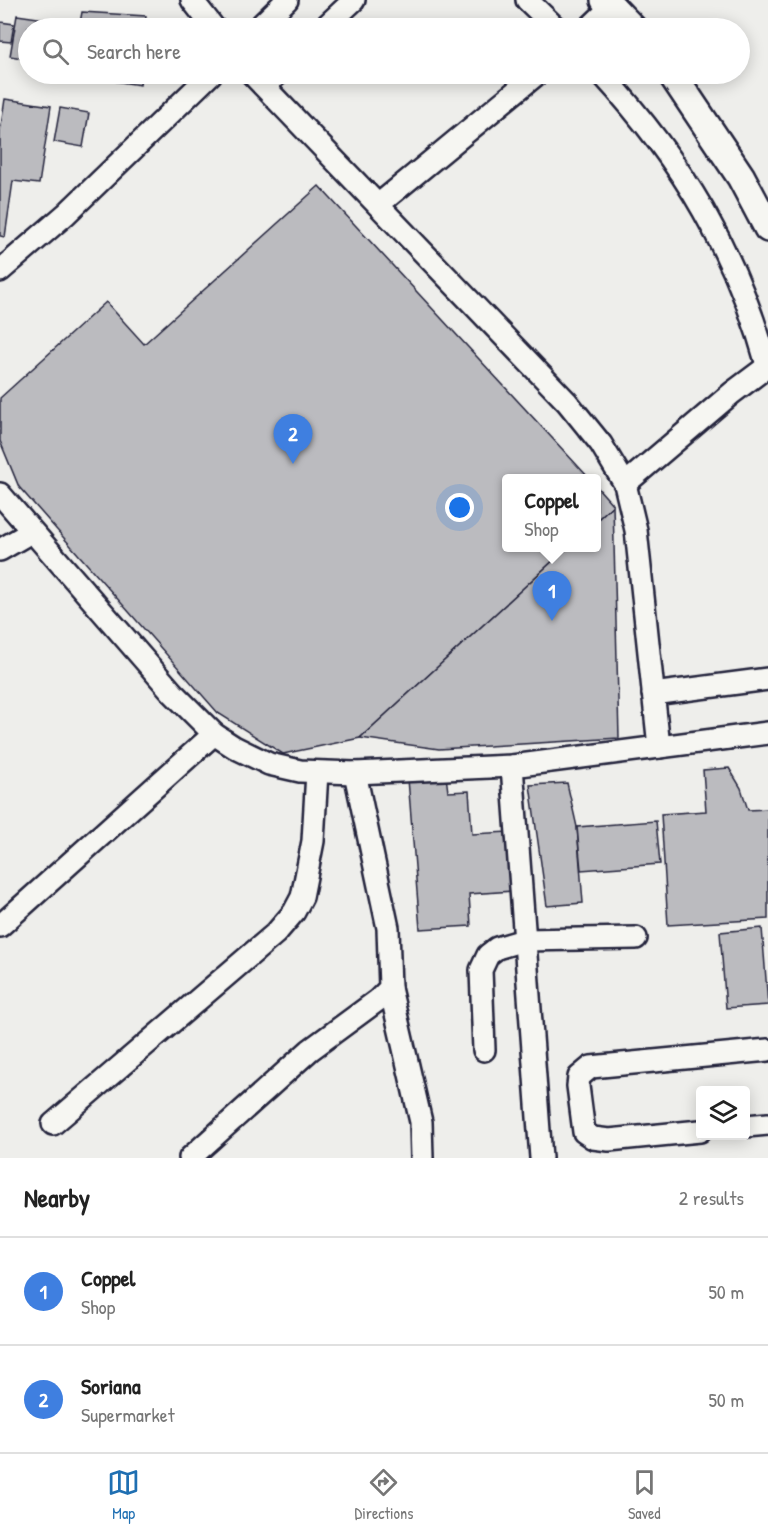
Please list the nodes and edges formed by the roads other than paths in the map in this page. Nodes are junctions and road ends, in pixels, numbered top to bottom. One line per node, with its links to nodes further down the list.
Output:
1 (192, 0): 6 (street)
2 (287, 0): 7 (street)
3 (354, 0): 8 (street)
4 (527, 0): 9 (street)
5 (608, 3): 10 (street); 11 (main road)
6 (206, 18)
7 (268, 18)
8 (335, 18)
9 (546, 18)
10 (597, 18)
11 (622, 18)
12 (201, 84): 19 (street)
13 (270, 84): 17 (street)
14 (525, 84): 17 (street)
15 (610, 84): 20 (street)
16 (679, 84): 18 (main road)
17 (378, 205): 21 (street)
18 (768, 228)
19 (0, 271)
20 (768, 367): 21 (street)
21 (625, 484): 26 (street)
22 (0, 494): 23 (street)
23 (31, 532): 24 (street); 28 (street)
24 (0, 550)
25 (768, 679): 26 (street)
26 (653, 694): 29 (street)
27 (768, 733): 29 (street)
28 (214, 734): 31 (street); 33 (street)
29 (659, 747): 30 (street)
30 (512, 766): 32 (street); 35 (street)
31 (317, 772): 32 (street); 39 (street)
32 (355, 773): 36 (street)
33 (0, 926)
34 (636, 938): 35 (street)
35 (524, 940): 37 (street); 45 (street)
36 (390, 988): 43 (street); 44 (street)
37 (484, 1050)
38 (768, 1050): 42 (street)
39 (53, 1124)
40 (768, 1124): 41 (street)
41 (750, 1126)
42 (696, 1131)
43 (190, 1158)
44 (422, 1158)
45 (541, 1158)

